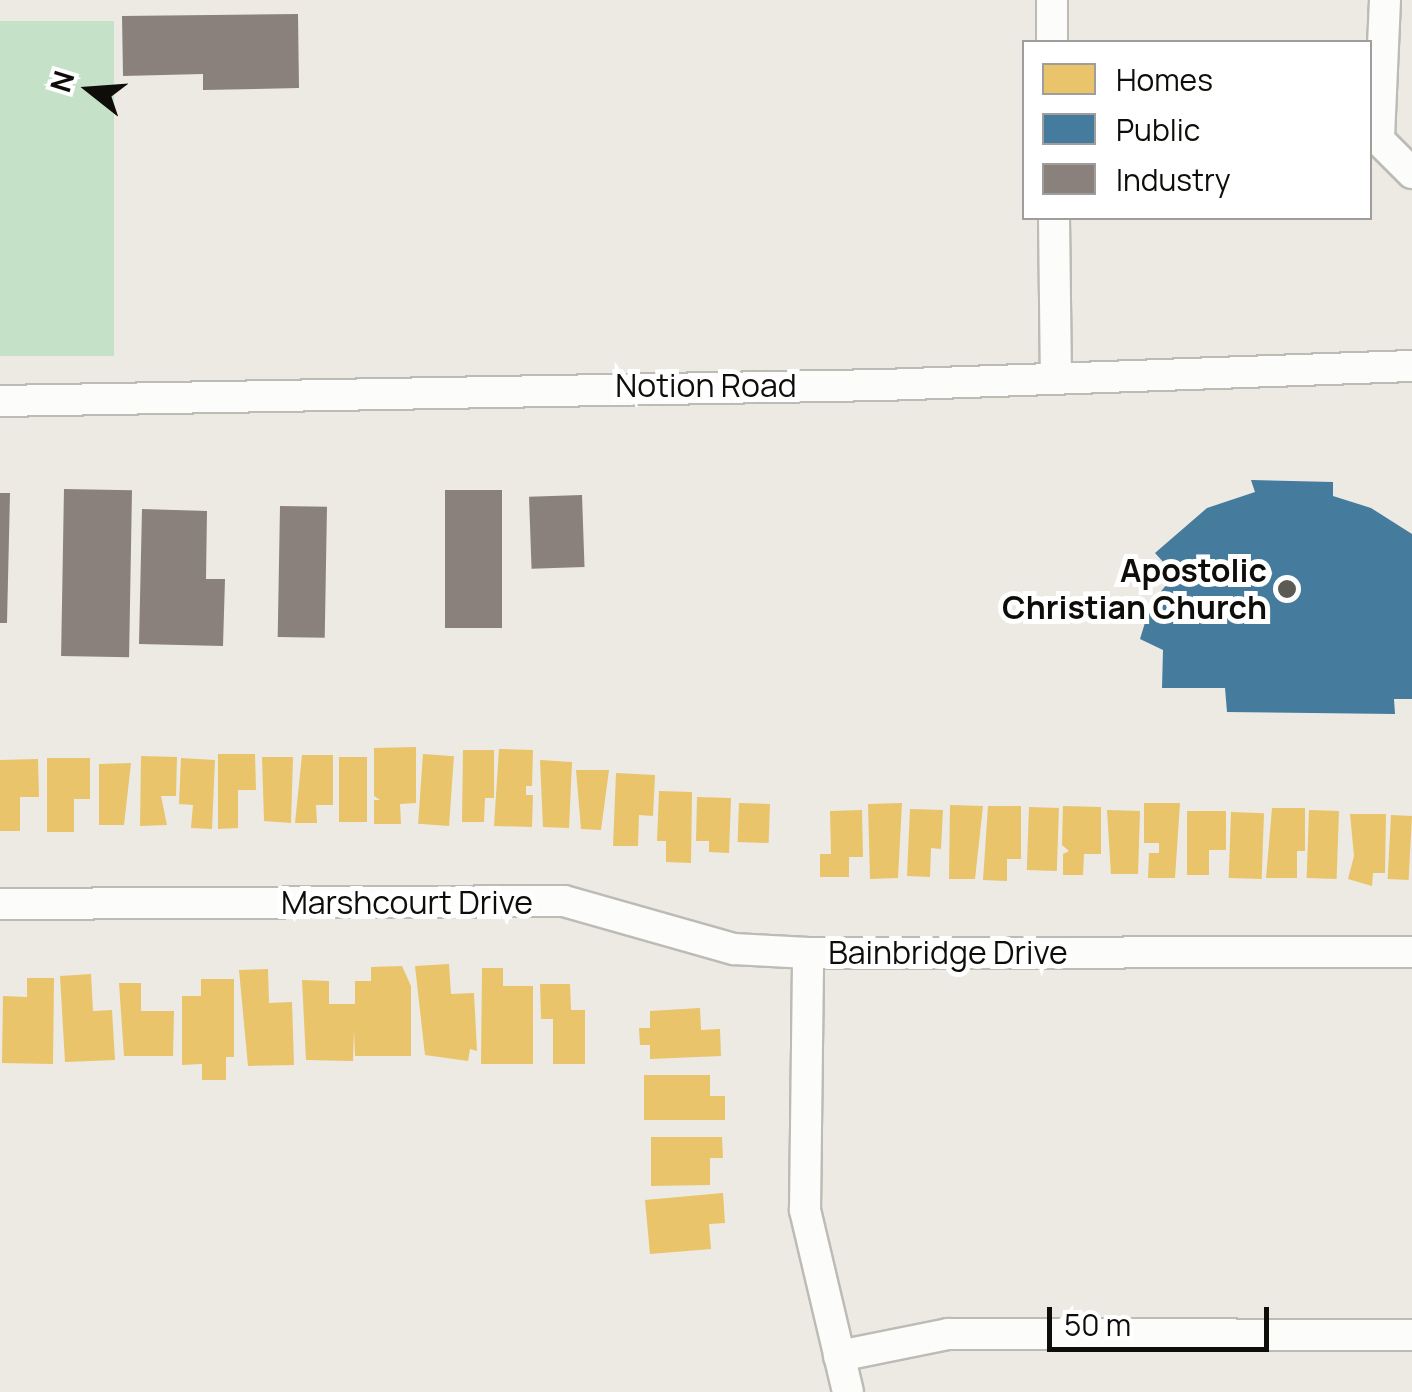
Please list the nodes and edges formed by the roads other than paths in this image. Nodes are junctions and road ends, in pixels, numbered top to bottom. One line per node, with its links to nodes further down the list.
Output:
1 (1052, 0): 3 (street)
2 (1385, 0): 4 (street)
3 (1052, 40)
4 (1412, 172)
5 (1054, 220): 7 (street)
6 (1412, 366): 7 (street, Notion Road)
7 (1056, 379): 8 (street, Notion Road)
8 (0, 401)
9 (0, 904): 10 (street, Marshcourt Drive)
10 (808, 952): 11 (street, Bainbridge Drive); 13 (street, Bainbridge Drive)
11 (1412, 952)
12 (1412, 1336): 13 (street)
13 (840, 1356): 14 (street, Bainbridge Drive)
14 (848, 1392)

